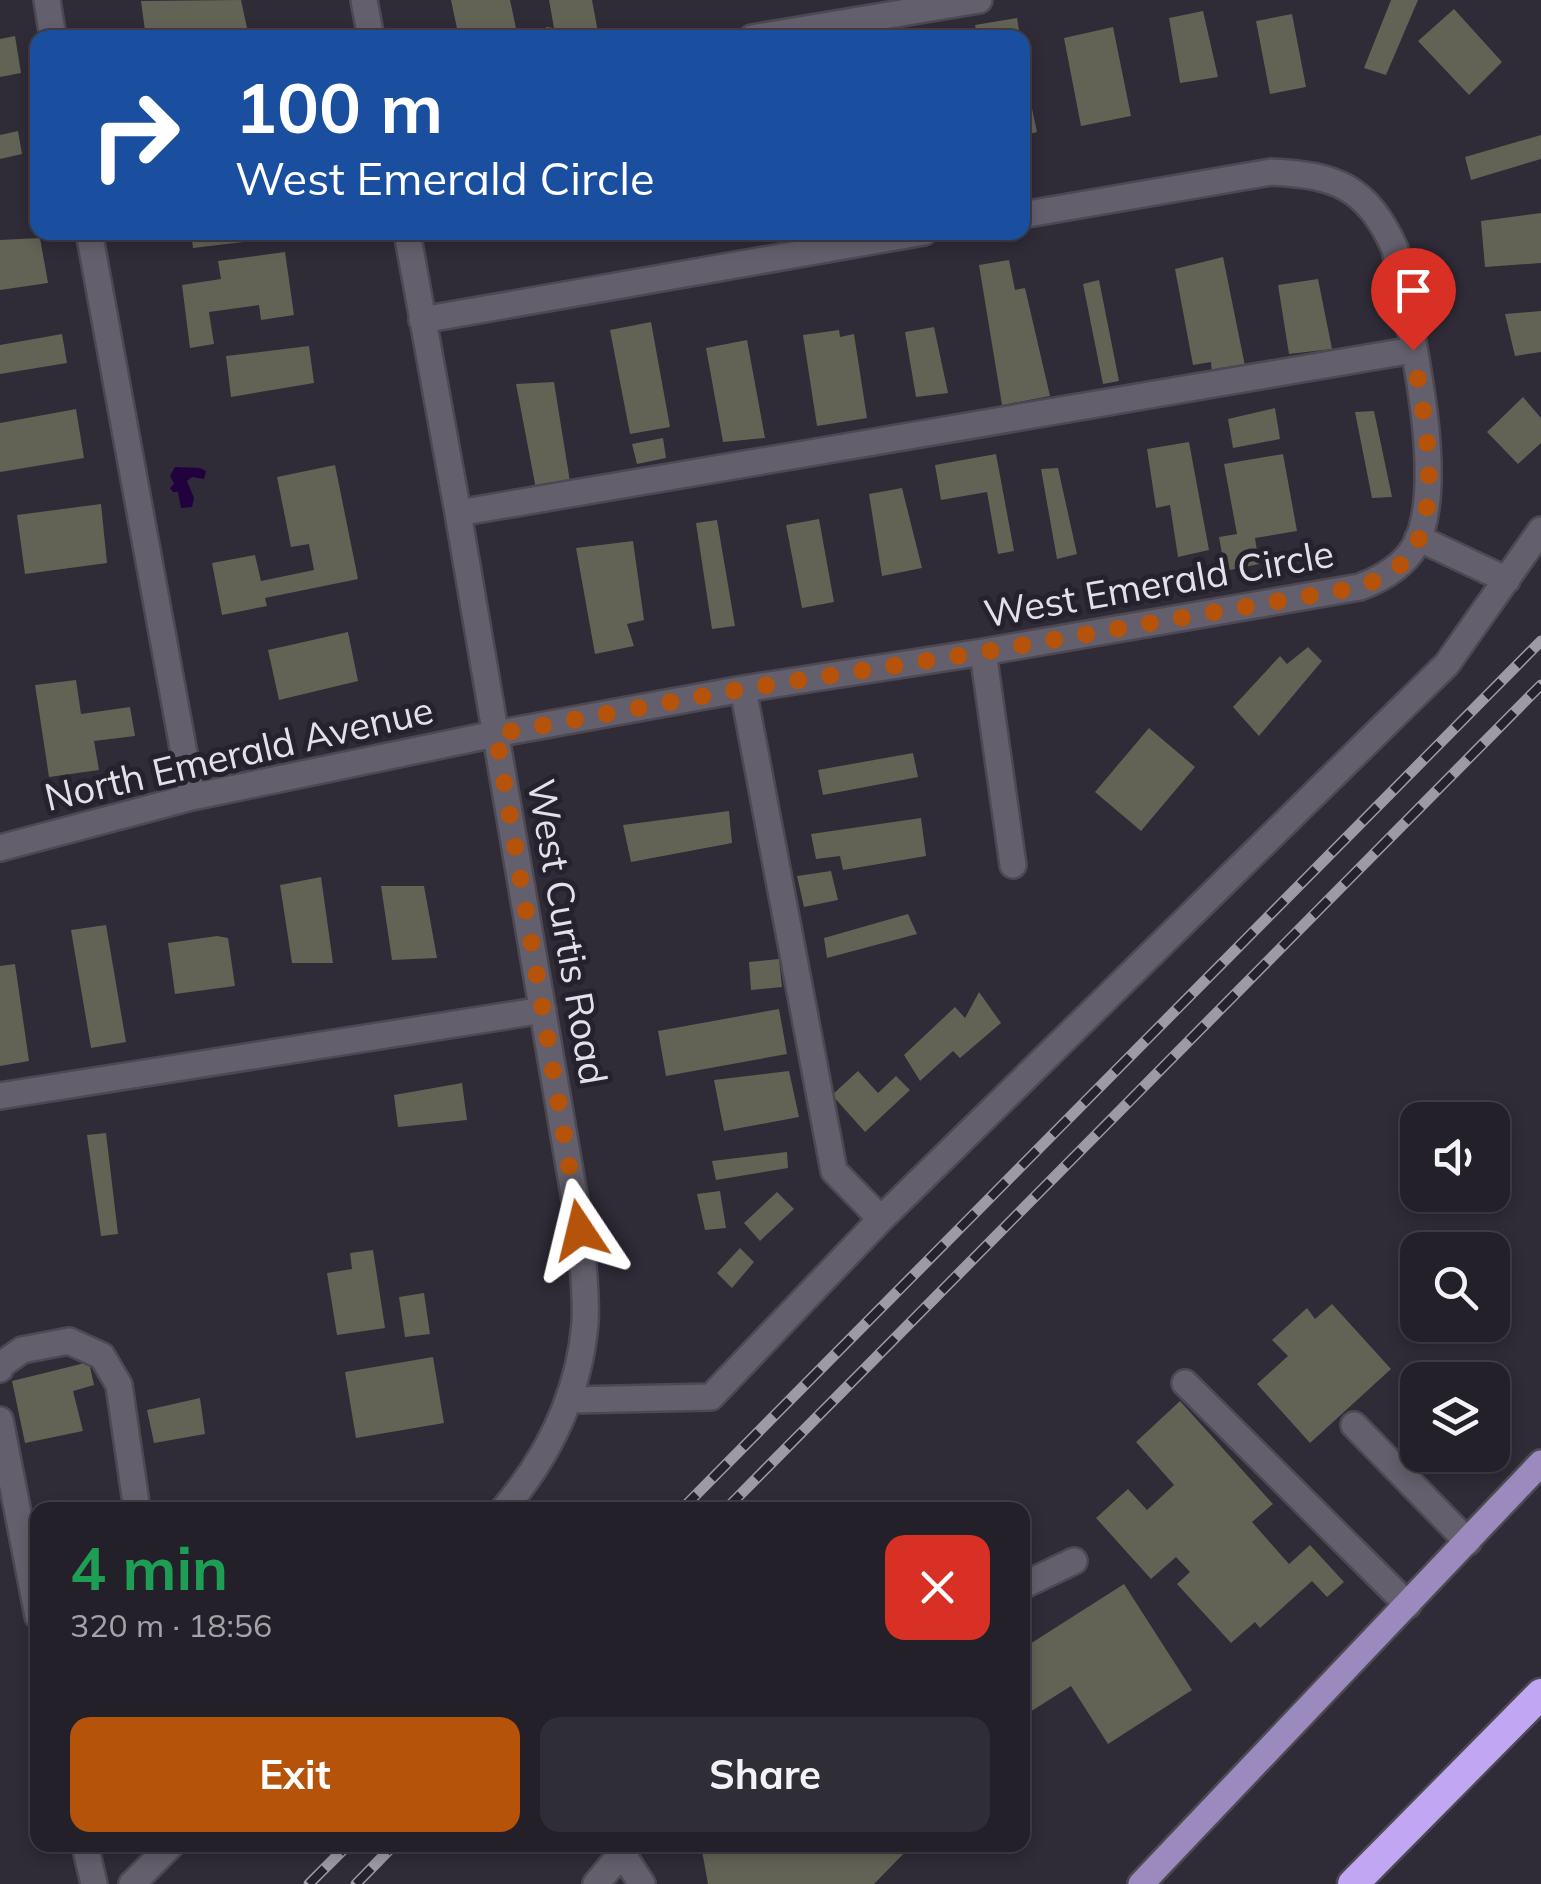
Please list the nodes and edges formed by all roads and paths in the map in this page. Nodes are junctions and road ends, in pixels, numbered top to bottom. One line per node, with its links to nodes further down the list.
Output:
1 (46, 0): 4 (street)
2 (364, 0): 5 (street)
3 (980, 0): 6 (street)
4 (52, 30)
5 (370, 30)
6 (800, 30)
7 (1030, 215): 12 (street, West Emerald Circle)
8 (90, 240): 20 (street)
9 (407, 240): 11 (street, West Curtis Road)
10 (878, 240): 11 (street)
11 (422, 320): 13 (street, West Curtis Road)
12 (1413, 350): 13 (street); 15 (street, West Emerald Circle)
13 (458, 513): 19 (street, West Curtis Road)
14 (1541, 530): 16 (street)
15 (1418, 538): 16 (street); 17 (street, West Emerald Circle)
16 (1507, 580): 25 (street)
17 (983, 652): 18 (street, West Emerald Circle); 22 (street)
18 (742, 689): 19 (street, West Emerald Circle); 25 (street)
19 (496, 734): 20 (street, North Emerald Avenue); 23 (street, West Curtis Road)
20 (192, 797): 21 (street, North Emerald Avenue)
21 (0, 848)
22 (1013, 865)
23 (543, 1010): 24 (street); 28 (street, West Curtis Road)
24 (0, 1096)
25 (881, 1219): 28 (street)
26 (0, 1370): 32 (street)
27 (1185, 1383): 38 (street)
28 (571, 1400): 33 (street, West Curtis Road)
29 (0, 1420): 36 (street)
30 (1354, 1425): 34 (street)
31 (1541, 1463): 34 (main road)
32 (136, 1502)
33 (510, 1502)
34 (1468, 1542): 38 (main road)
35 (1074, 1560): 37 (street)
36 (30, 1575)
37 (1030, 1582)
38 (1408, 1604): 46 (main road)
39 (1541, 1694): 47 (highway)
40 (87, 1852): 42 (street)
41 (164, 1852): 43 (street)
42 (94, 1884)
43 (132, 1884)
44 (596, 1884): 45 (street)
45 (642, 1884)
46 (1141, 1884)
47 (1353, 1884)

